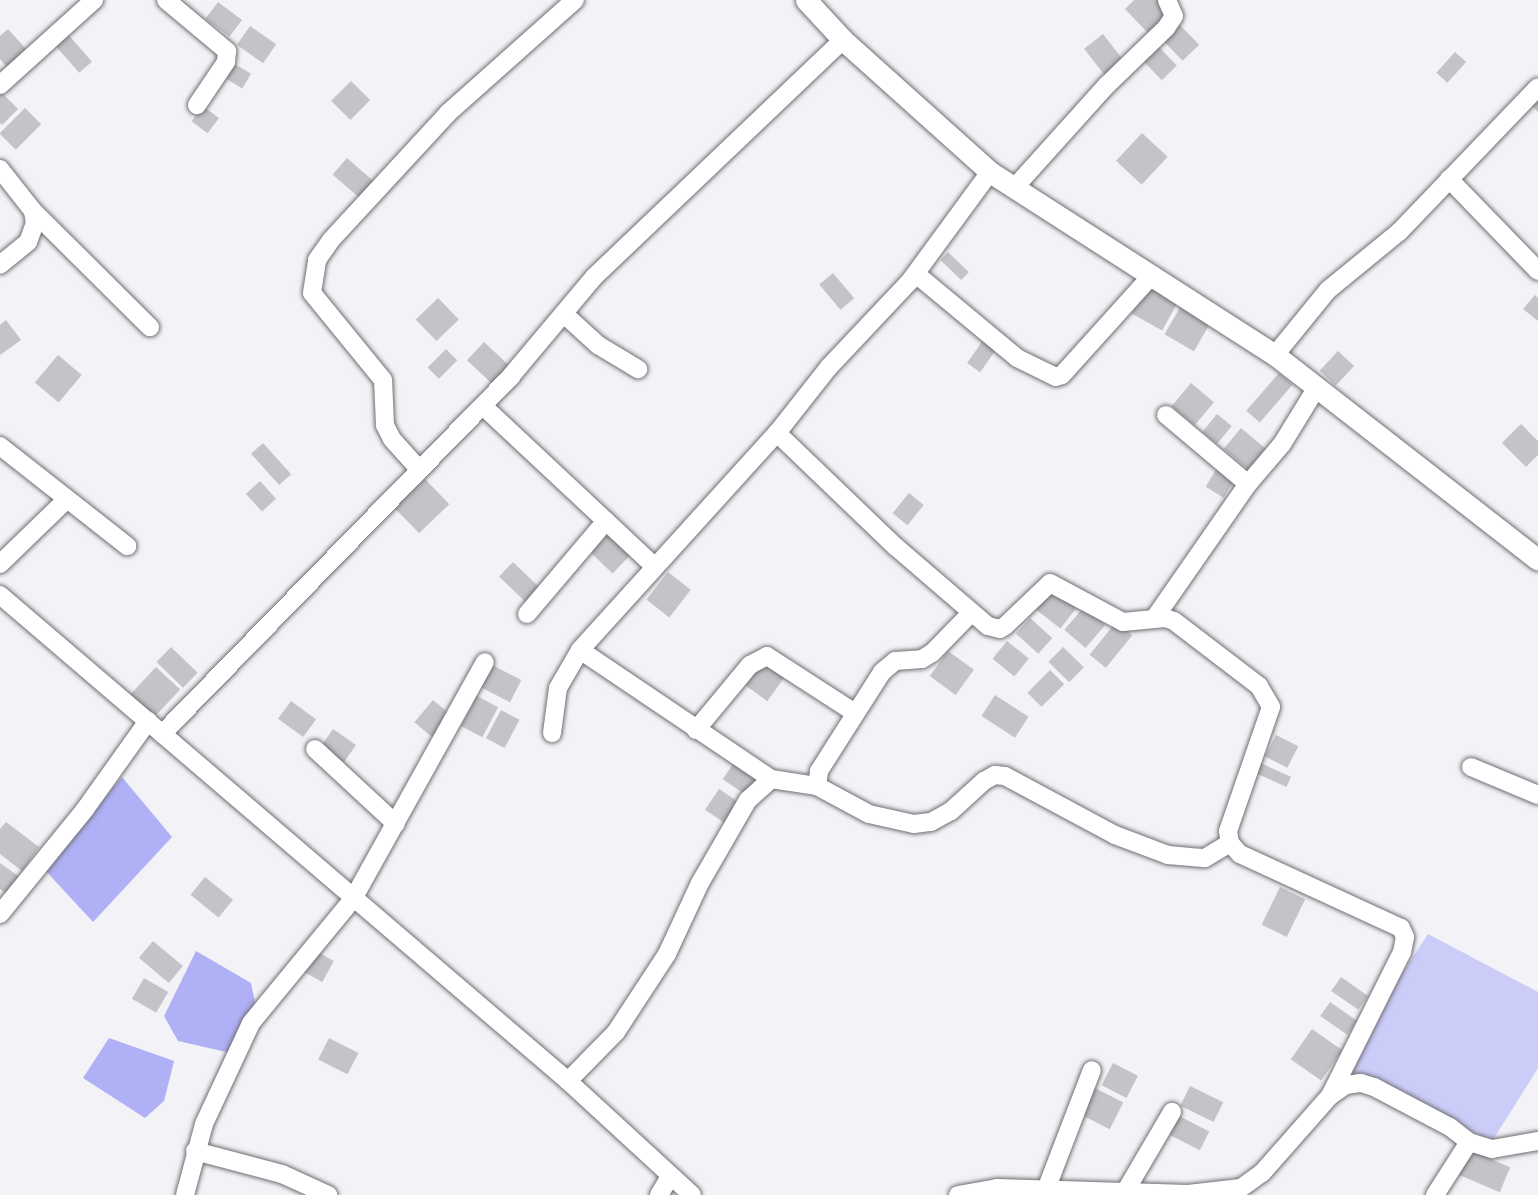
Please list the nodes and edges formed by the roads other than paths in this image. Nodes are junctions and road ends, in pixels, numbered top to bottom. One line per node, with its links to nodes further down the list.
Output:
1 (94, 0): 7 (street)
2 (166, 0): 9 (street)
3 (575, 0): 28 (street)
4 (806, 0): 6 (street)
5 (1167, 0): 13 (street)
6 (843, 40): 11 (street); 19 (street)
7 (0, 85)
8 (1538, 87): 12 (street)
9 (197, 105)
10 (0, 169): 14 (street)
11 (990, 172): 13 (street); 17 (street)
12 (1449, 179): 16 (street); 21 (street)
13 (1015, 187): 18 (street)
14 (33, 211): 15 (street); 20 (street)
15 (0, 265)
16 (1538, 271)
17 (916, 274): 18 (street); 26 (street)
18 (1152, 275): 21 (street)
19 (564, 314): 22 (street); 24 (street)
20 (150, 327)
21 (1275, 355): 23 (street)
22 (639, 369)
23 (1317, 387): 29 (street); 33 (street)
24 (483, 406): 28 (street); 31 (street)
25 (1166, 416): 29 (street)
26 (777, 433): 35 (street); 37 (street)
27 (0, 446): 30 (street)
28 (418, 468): 46 (street)
29 (1248, 484): 39 (street)
30 (68, 499): 32 (street); 34 (street)
31 (606, 521): 35 (street); 38 (street)
32 (127, 546)
33 (1538, 560)
34 (0, 564)
35 (654, 566): 40 (street)
36 (0, 595): 43 (street)
37 (971, 613): 39 (street); 42 (street)
38 (526, 614)
39 (1154, 619): 53 (street)
40 (580, 650): 44 (street); 45 (street)
41 (485, 662): 52 (street)
42 (855, 713): 44 (street); 50 (street)
43 (148, 721): 46 (street); 55 (street)
44 (696, 730): 49 (street)
45 (552, 733)
46 (162, 734): 54 (street)
47 (315, 749): 52 (street)
48 (1471, 767): 51 (street)
49 (771, 778): 50 (street); 57 (street)
50 (817, 786): 53 (street)
51 (1538, 795)
52 (396, 824): 54 (street)
53 (1230, 843): 58 (street)
54 (352, 899): 57 (street); 62 (street)
55 (0, 914)
56 (1092, 1070): 64 (street)
57 (568, 1081): 63 (street)
58 (1330, 1096): 61 (street); 65 (street)
59 (1172, 1112): 65 (street)
60 (1538, 1141): 61 (street)
61 (1469, 1142): 71 (street)
62 (195, 1150): 66 (street); 67 (street)
63 (670, 1177): 68 (street); 69 (street)
64 (1047, 1187): 65 (street); 70 (street)
65 (1125, 1192)
66 (185, 1195)
67 (328, 1195)
68 (659, 1195)
69 (692, 1195)
70 (958, 1195)
71 (1435, 1195)

